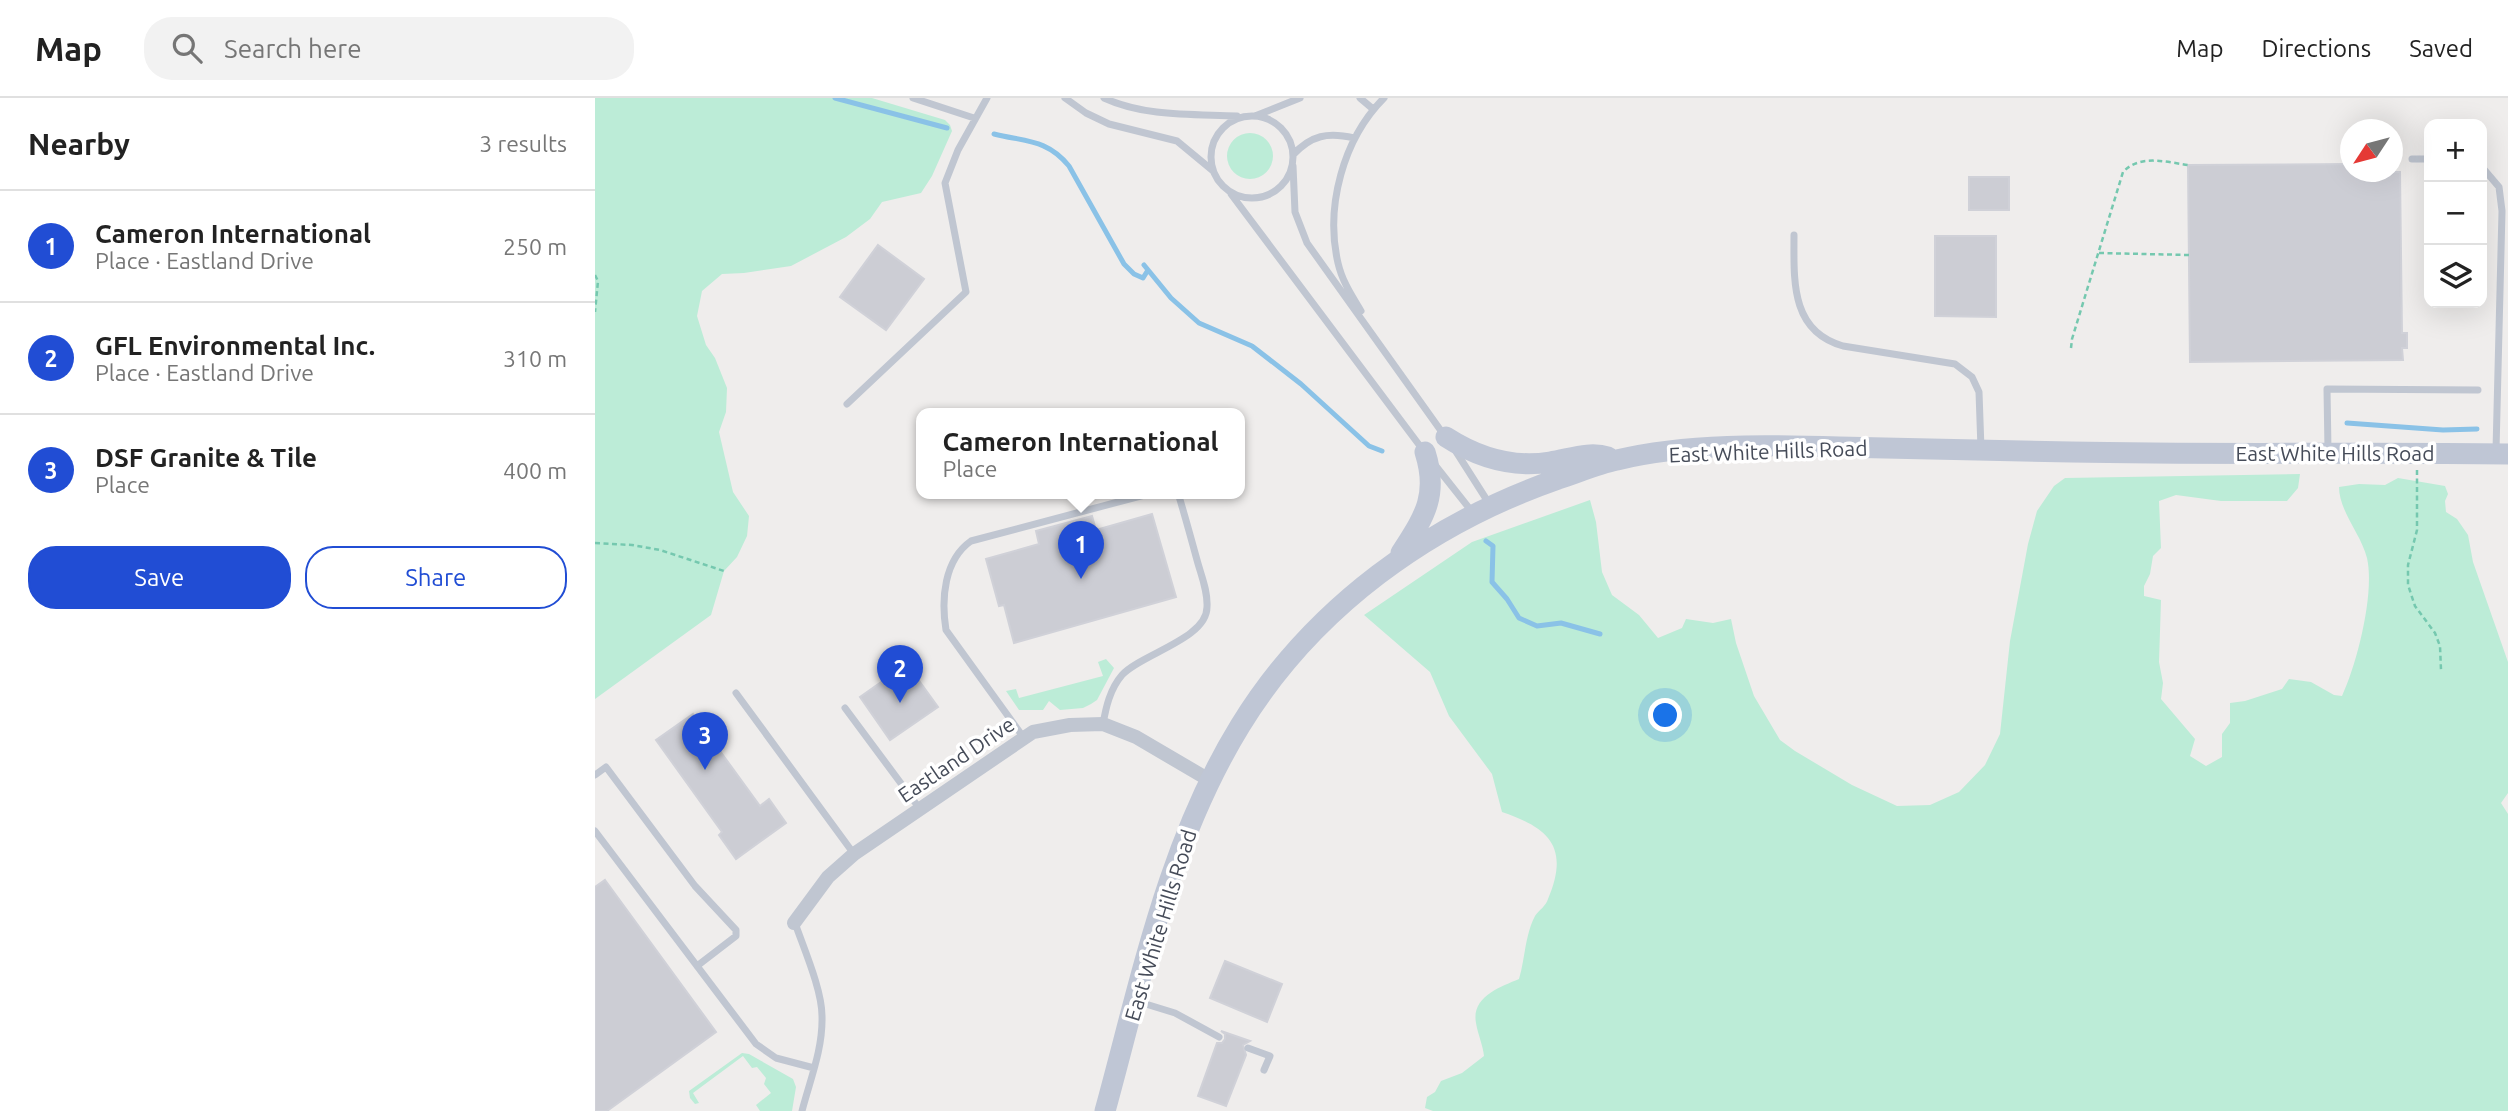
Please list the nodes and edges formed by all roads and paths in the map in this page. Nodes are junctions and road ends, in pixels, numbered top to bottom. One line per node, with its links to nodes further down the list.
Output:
1 (913, 98): 11 (lane)
2 (987, 98): 11 (lane)
3 (1065, 98): 18 (lane)
4 (1104, 98): 10 (lane)
5 (1300, 98): 9 (lane)
6 (1360, 98): 8 (lane)
7 (1384, 98): 8 (lane)
8 (1373, 109): 12 (lane)
9 (1255, 116): 10 (lane); 13 (lane)
10 (1241, 117): 18 (lane)
11 (974, 118): 29 (lane)
12 (1354, 138): 13 (lane); 27 (lane)
13 (1293, 155): 17 (lane)
14 (2413, 159): 15 (lane)
15 (2424, 159)
16 (2188, 165): 22 (path)
17 (1293, 166): 20 (lane); 27 (lane)
18 (1212, 170): 20 (lane)
19 (2487, 173): 35 (lane)
20 (1231, 194): 32 (lane)
21 (1794, 235): 31 (lane)
22 (2099, 253): 23 (path); 26 (path)
23 (2189, 255)
24 (595, 275): 25 (path)
25 (595, 312)
26 (2071, 348)
27 (1394, 362): 30 (lane)
28 (2478, 390): 33 (lane)
29 (847, 404)
30 (1446, 438): 36 (main road); 39 (lane)
31 (1981, 449): 33 (main road, East White Hills Road); 36 (main road, East White Hills Road)
32 (1425, 452): 39 (lane); 41 (main road)
33 (2328, 454): 34 (main road, East White Hills Road)
34 (2417, 454): 35 (main road, East White Hills Road); 43 (path)
35 (2502, 454)
36 (1617, 460): 39 (main road, East White Hills Road)
37 (1129, 499): 47 (lane)
38 (1180, 499): 46 (lane)
39 (1482, 509): 41 (main road, East White Hills Road)
40 (595, 544): 42 (path)
41 (1396, 560): 49 (main road, East White Hills Road)
42 (724, 571)
43 (2441, 670)
44 (736, 693): 52 (lane)
45 (845, 708): 50 (lane)
46 (1103, 724): 47 (street, Eastland Drive); 49 (street, Eastland Drive)
47 (1024, 738): 50 (street, Eastland Drive)
48 (595, 775): 54 (lane)
49 (1211, 781): 55 (main road, East White Hills Road)
50 (920, 809): 52 (street, Eastland Drive)
51 (595, 831): 54 (lane)
52 (854, 854): 53 (street, Eastland Drive)
53 (794, 923): 58 (lane)
54 (697, 966): 58 (lane)
55 (1135, 1001): 56 (lane); 61 (main road, East White Hills Road)
56 (1219, 1037)
57 (1248, 1048): 59 (lane)
58 (814, 1068): 60 (lane)
59 (1264, 1070)
60 (801, 1111)
61 (1105, 1111)

